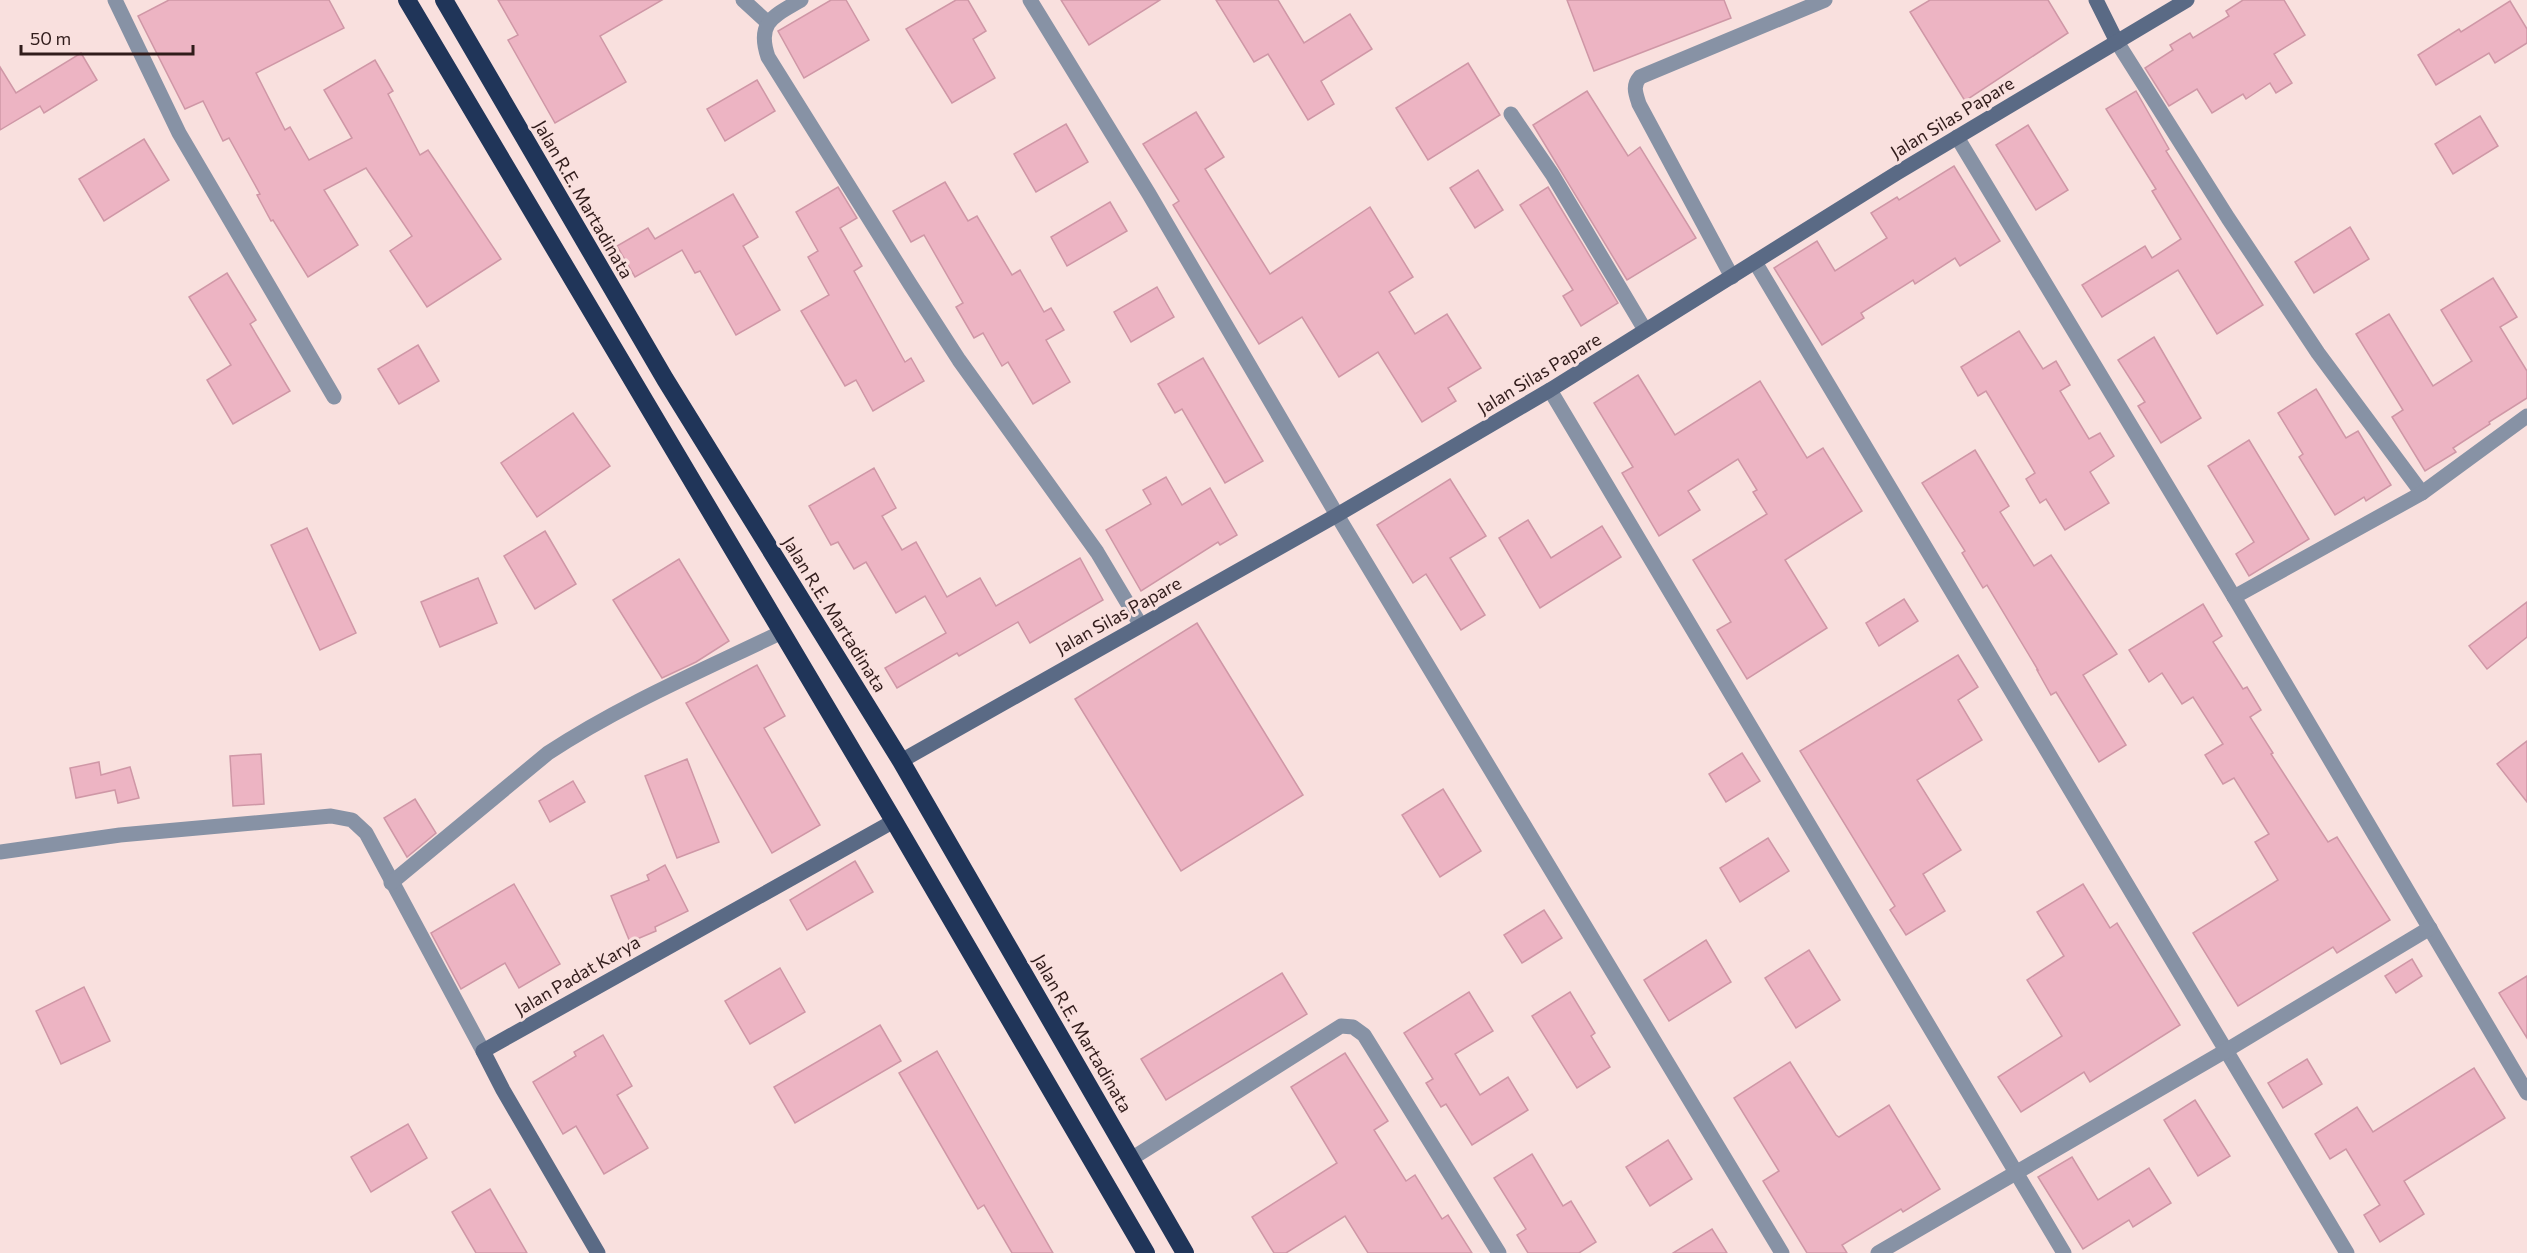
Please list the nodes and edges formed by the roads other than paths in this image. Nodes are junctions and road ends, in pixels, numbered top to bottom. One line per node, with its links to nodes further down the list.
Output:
1 (115, 0): 20 (street)
2 (407, 0): 14 (highway)
3 (444, 0): 12 (highway, Jalan R.E. Martadinata)
4 (743, 0): 10 (street)
5 (801, 0): 10 (street)
6 (1030, 0): 23 (street)
7 (1823, 0): 17 (street)
8 (2096, 0): 11 (street)
9 (2187, 0): 11 (street, Jalan Silas Papare)
10 (767, 22): 25 (street)
11 (2117, 42): 15 (street, Jalan Silas Papare); 22 (street)
12 (508, 111): 14 (highway); 27 (highway, Jalan R.E. Martadinata)
13 (1511, 114): 18 (street)
14 (483, 128): 26 (highway)
15 (1957, 137): 16 (street, Jalan Silas Papare); 24 (street)
16 (1755, 262): 17 (street, Jalan Silas Papare); 32 (street)
17 (1732, 277): 18 (street, Jalan Silas Papare)
18 (1646, 330): 19 (street, Jalan Silas Papare)
19 (1550, 390): 23 (street, Jalan Silas Papare); 36 (street)
20 (334, 397)
21 (2527, 416): 22 (street)
22 (2422, 493): 24 (street)
23 (1337, 515): 25 (street, Jalan Silas Papare); 41 (street)
24 (2234, 597): 31 (street)
25 (1140, 624): 27 (street, Jalan Silas Papare)
26 (782, 632): 28 (highway); 30 (street)
27 (901, 761): 35 (highway, Jalan R.E. Martadinata)
28 (894, 821): 33 (street, Jalan Padat Karya); 38 (highway)
29 (0, 852): 30 (street)
30 (391, 883): 33 (street)
31 (2430, 928): 32 (street); 34 (street)
32 (2227, 1050): 36 (street); 44 (street)
33 (483, 1051): 37 (street)
34 (2527, 1094)
35 (1131, 1159): 39 (highway, Jalan R.E. Martadinata); 40 (street)
36 (2017, 1173): 42 (street); 43 (street)
37 (598, 1253)
38 (1146, 1253)
39 (1185, 1253)
40 (1499, 1253)
41 (1782, 1253)
42 (1878, 1253)
43 (2064, 1253)
44 (2347, 1253)

